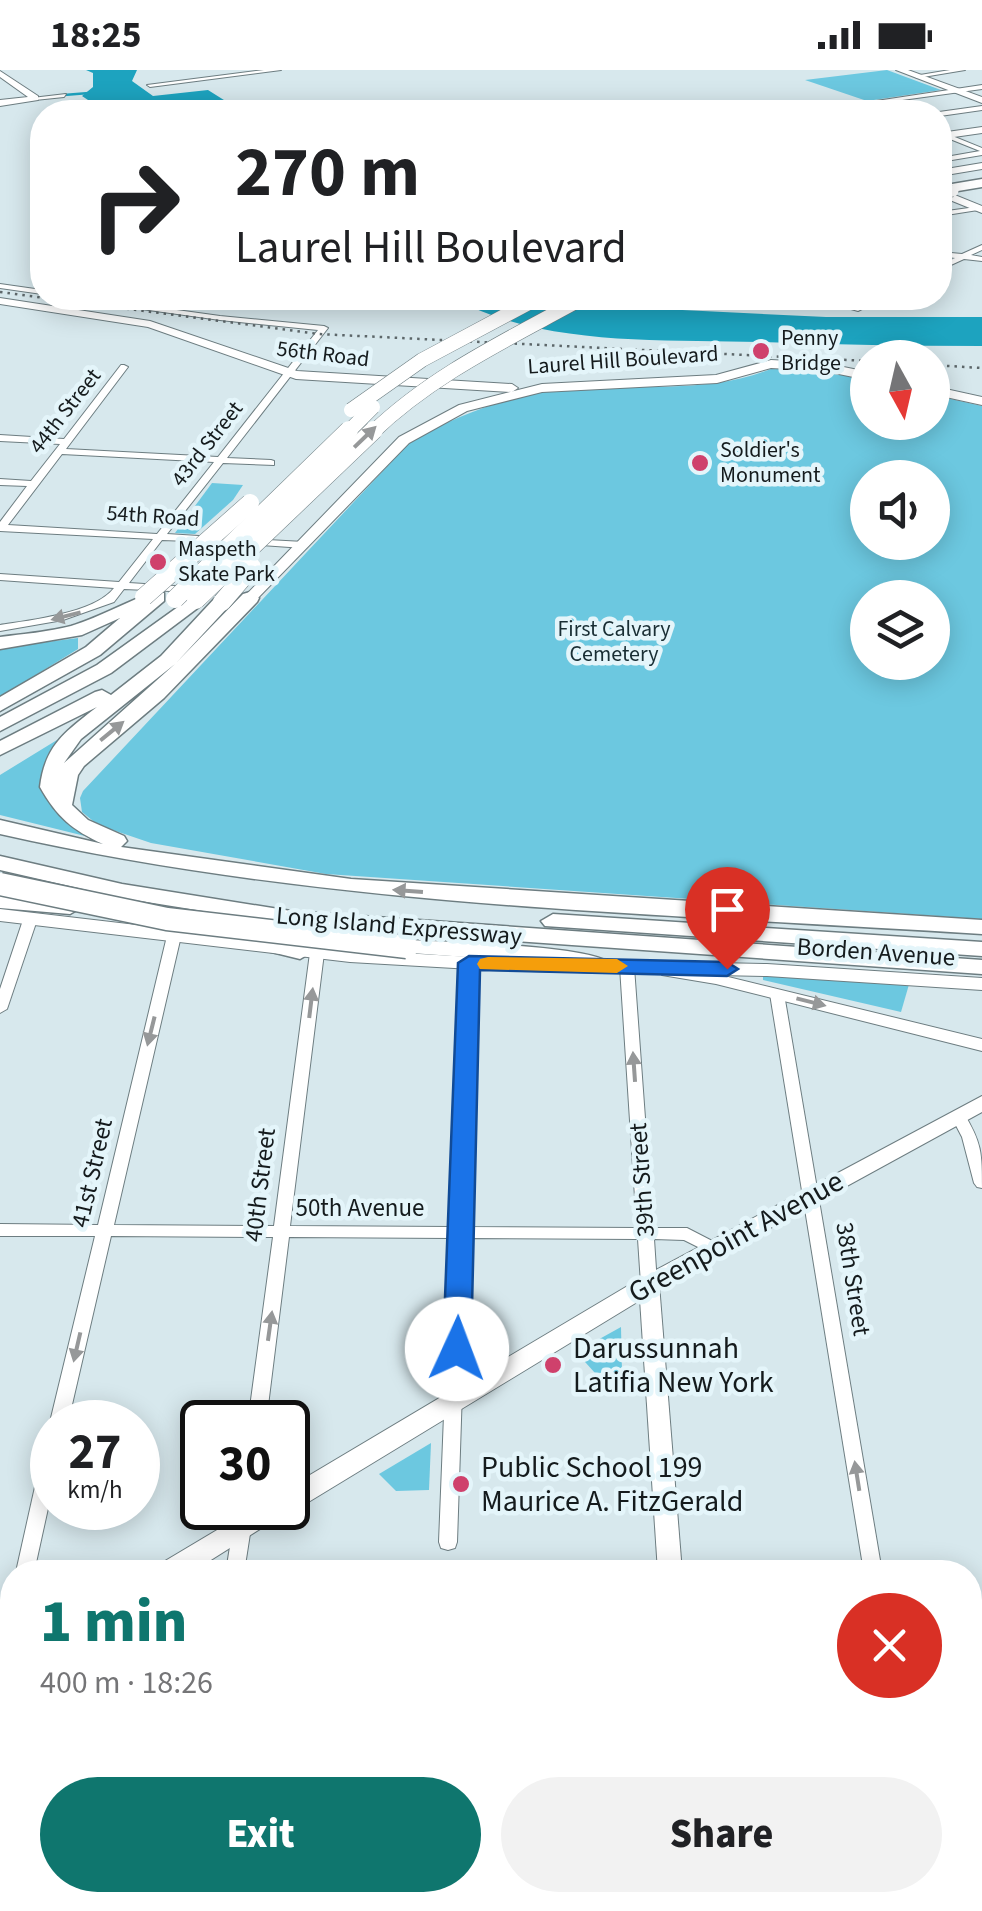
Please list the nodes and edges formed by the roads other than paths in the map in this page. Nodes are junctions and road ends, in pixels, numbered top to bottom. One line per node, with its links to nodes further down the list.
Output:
1 (278, 70): 6 (street)
2 (900, 70): 5 (main road)
3 (962, 70): 5 (street)
4 (0, 72): 10 (main road)
5 (917, 76): 8 (main road)
6 (150, 85)
7 (982, 86): 8 (street)
8 (955, 90): 11 (street); 13 (main road)
9 (64, 95): 10 (street)
10 (35, 98): 12 (main road)
11 (887, 100)
12 (0, 102)
13 (982, 104): 14 (street)
14 (952, 111)
15 (982, 130): 16 (main road)
16 (952, 134)
17 (952, 139): 18 (street)
18 (982, 152): 19 (street)
19 (952, 158)
20 (982, 177): 21 (highway); 22 (main road)
21 (952, 184)
22 (952, 184)
23 (952, 192): 24 (main road)
24 (979, 210): 25 (street)
25 (952, 213)
26 (982, 247): 28 (street)
27 (952, 256): 28 (street)
28 (963, 258): 29 (street); 30 (street)
29 (982, 259)
30 (952, 263)
31 (0, 286): 32 (street)
32 (30, 290)
33 (0, 301): 34 (main road, 56th Road)
34 (30, 306)
35 (57, 310): 42 (main road, 56th Road)
36 (163, 310): 42 (street, 43rd Street)
37 (515, 310): 59 (highway, bridge)
38 (533, 310): 59 (highway, bridge)
39 (562, 310): 52 (highway, one-way to 39, bridge)
40 (124, 367): 47 (street, 44th Street)
41 (850, 372): 43 (main road, Laurel Hill Boulevard)
42 (288, 374): 43 (main road, 56th Road); 48 (street, 43rd Street)
43 (529, 390): 55 (main road, Laurel Hill Boulevard)
44 (950, 394): 45 (main road)
45 (982, 401)
46 (0, 438): 47 (street)
47 (63, 447): 48 (street); 51 (street, 44th Street)
48 (220, 460): 49 (street); 54 (street, 43rd Street)
49 (271, 463)
50 (0, 482): 51 (street)
51 (34, 484): 53 (street, 44th Street)
52 (296, 506): 59 (highway, bridge); 59 (highway, bridge)
53 (0, 527): 54 (street, 54th Road)
54 (160, 537): 55 (street, 54th Road); 57 (street, 43rd Street)
55 (304, 545): 58 (main road, Laurel Hill Boulevard)
56 (0, 577): 57 (street)
57 (122, 585): 58 (street); 60 (street, 43rd Street, one-way to 60)
58 (250, 598): 67 (highway, one-way to 58)
59 (184, 599): 61 (highway); 62 (highway); 63 (highway); 64 (highway); 65 (highway)
60 (0, 628)
61 (0, 643)
62 (136, 686): 66 (highway); 67 (highway)
63 (0, 708)
64 (0, 724)
65 (0, 749)
66 (0, 764)
67 (63, 808): 72 (highway)
68 (0, 827): 72 (highway)
69 (0, 835): 72 (highway)
70 (0, 847): 81 (highway, Long Island Expressway)
71 (0, 863): 83 (highway, Long Island Expressway)
72 (307, 881): 74 (highway, one-way to 72)
73 (0, 888): 83 (highway); 85 (highway, bridge)
74 (506, 897): 78 (highway); 80 (highway)
75 (0, 901): 82 (highway)
76 (0, 915): 77 (main road)
77 (31, 917): 79 (main road); 89 (street)
78 (982, 927)
79 (174, 936): 82 (main road); 96 (street, 41st Street, one-way to 96)
80 (982, 936)
81 (982, 949)
82 (308, 952): 84 (main road); 97 (street, 40th Street, one-way to 82)
83 (634, 960): 85 (main road); 86 (highway, Long Island Expressway); 87 (main road, Borden Avenue); 88 (street); 99 (street, 39th Street, one-way to 83)
84 (469, 963): 85 (main road); 98 (street)
85 (601, 965)
86 (982, 967)
87 (982, 984)
88 (777, 994): 90 (street, one-way to 90); 94 (street, 38th Street)
89 (0, 1009)
90 (982, 1045)
91 (982, 1103): 92 (main road, Greenpoint Avenue)
92 (958, 1116): 93 (street); 94 (main road, Greenpoint Avenue)
93 (982, 1183)
94 (811, 1197): 100 (main road, Greenpoint Avenue); 114 (street, 38th Street, one-way to 94)
95 (0, 1230): 96 (street, 50th Avenue)
96 (104, 1231): 97 (street, 50th Avenue); 102 (street, 41st Street, one-way to 102)
97 (282, 1233): 98 (street, 50th Avenue); 103 (street, 40th Street, one-way to 97)
98 (460, 1234): 99 (street, 50th Avenue); 104 (street)
99 (646, 1234): 100 (street, 50th Avenue); 101 (street, 39th Street)
100 (714, 1250): 101 (main road, Greenpoint Avenue)
101 (649, 1284): 104 (main road, Greenpoint Avenue); 113 (street, 39th Street)
102 (64, 1400)
103 (260, 1400)
104 (454, 1401): 105 (main road, Greenpoint Avenue); 109 (street)
105 (310, 1488)
106 (34, 1530): 110 (street)
107 (227, 1530): 111 (main road)
108 (241, 1530): 112 (street)
109 (448, 1542)
110 (27, 1560)
111 (186, 1560)
112 (236, 1560)
113 (669, 1560)
114 (871, 1560)

